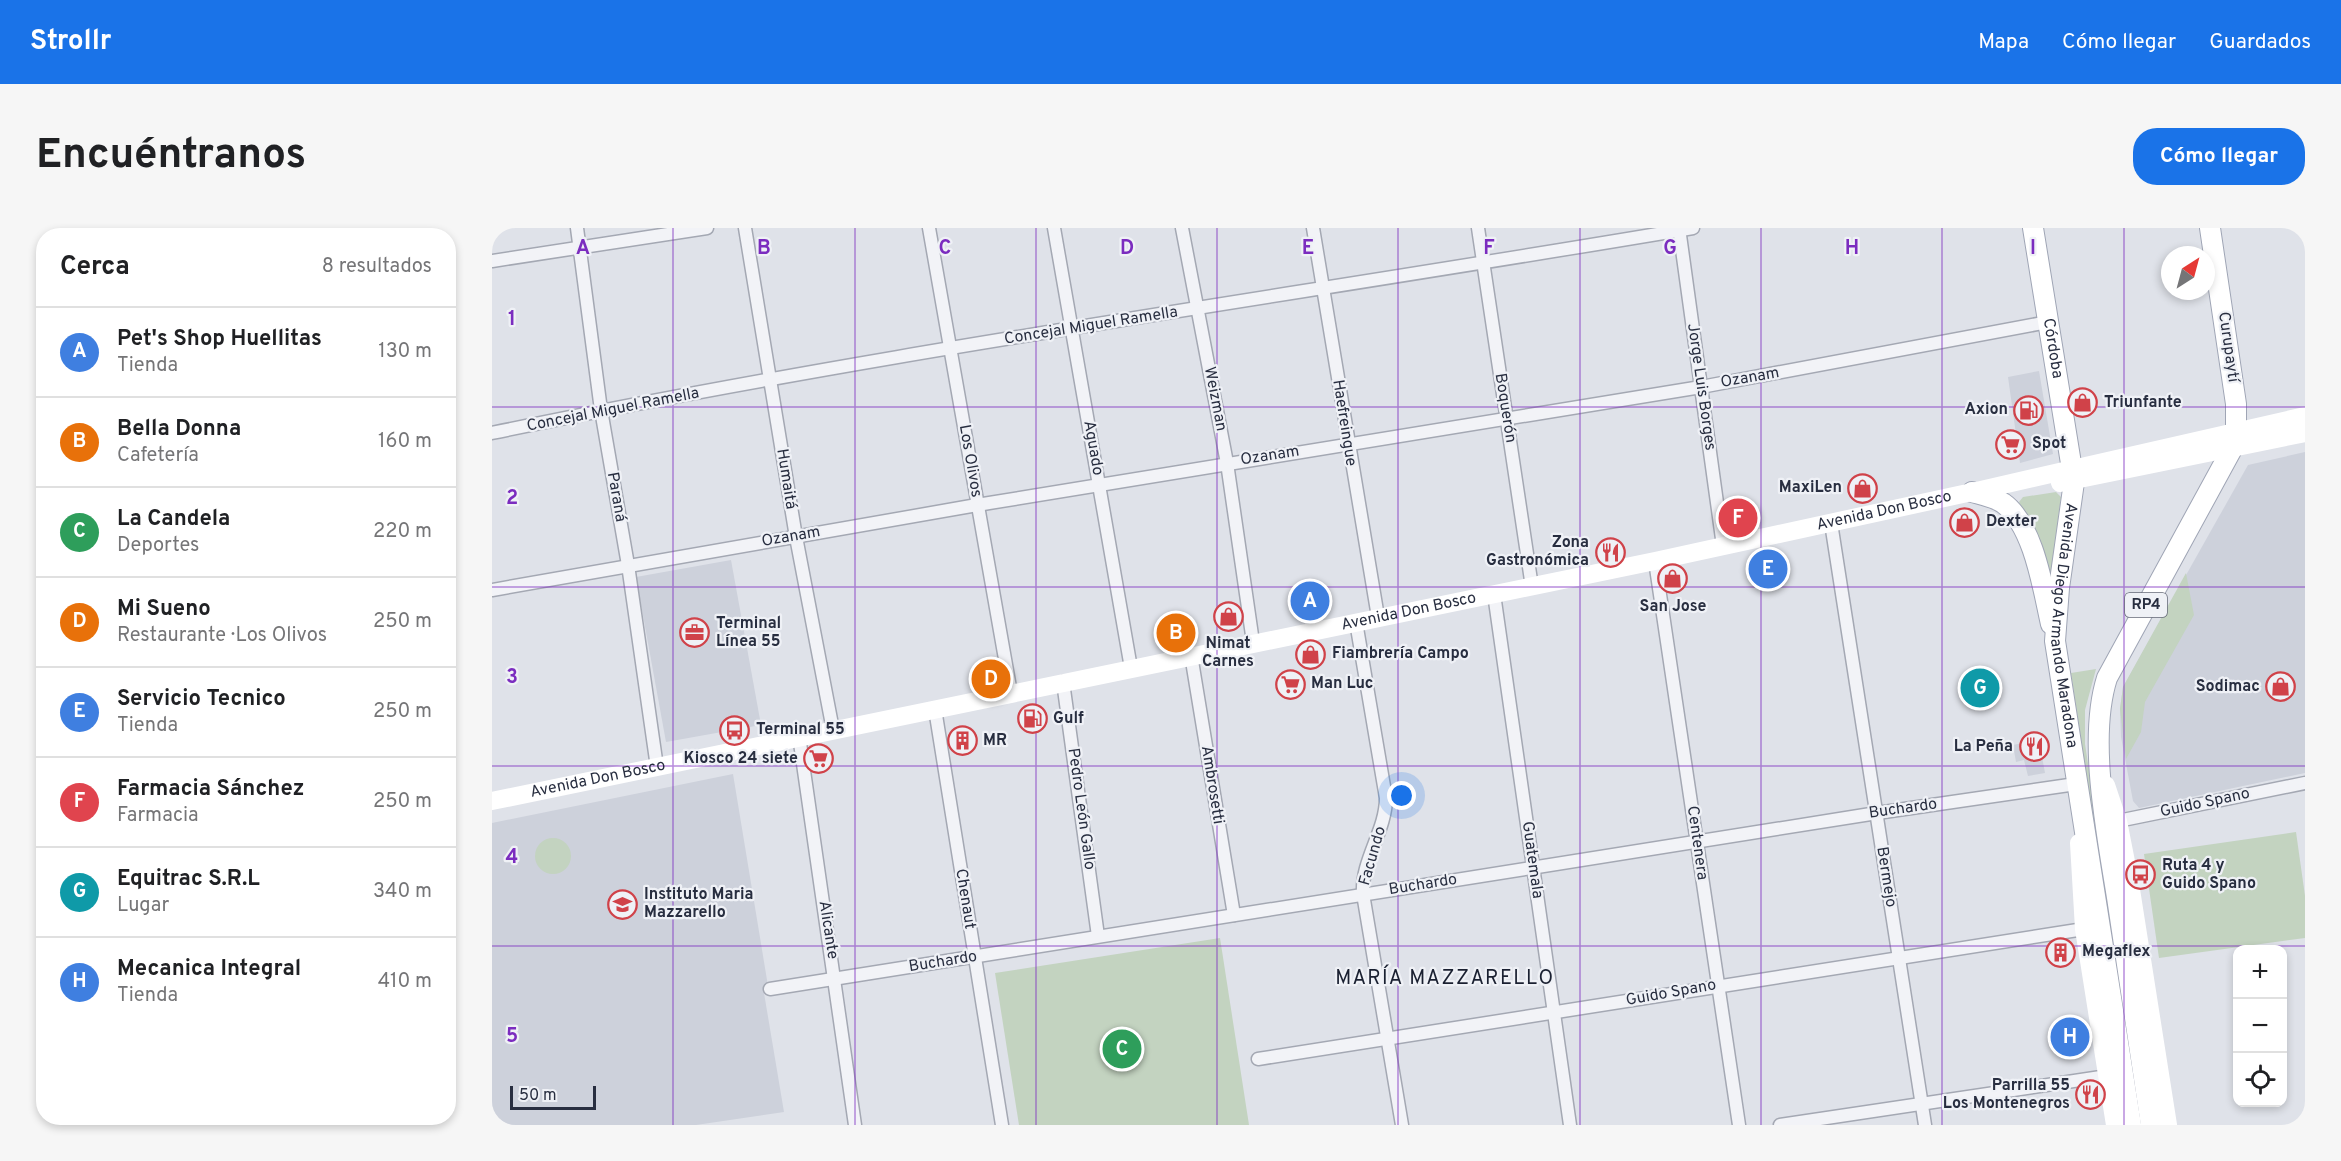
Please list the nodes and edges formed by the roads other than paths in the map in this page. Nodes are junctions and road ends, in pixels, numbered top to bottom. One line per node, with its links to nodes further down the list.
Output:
1 (577, 228): 13 (street, Paraná)
2 (706, 228): 13 (street)
3 (745, 228): 21 (street, Humaitá)
4 (929, 228): 20 (street, Los Olivos)
5 (1054, 228): 19 (street, Aguado)
6 (1182, 228): 17 (street, Weizman)
7 (1313, 228): 16 (street, Haefreingue)
8 (1478, 228): 14 (street, Boquerón)
9 (1693, 228): 12 (street, Concejal Miguel Ramella)
10 (2033, 228): 18 (main road, Córdoba)
11 (2210, 228): 28 (main road, Curupaytí / RP4)
12 (1679, 229): 14 (street, Concejal Miguel Ramella); 22 (street, Jorge Luis Borges)
13 (580, 247): 15 (street); 23 (street, Paraná)
14 (1483, 260): 16 (street, Concejal Miguel Ramella); 25 (street, Boquerón)
15 (492, 261)
16 (1323, 288): 17 (street, Concejal Miguel Ramella); 29 (street, Haefreingue)
17 (1197, 310): 19 (street, Concejal Miguel Ramella); 30 (street, Weizman)
18 (2048, 322): 22 (street, Ozanam); 31 (main road, Córdoba)
19 (1071, 328): 20 (street, Concejal Miguel Ramella); 32 (street, Aguado)
20 (950, 348): 21 (street, Concejal Miguel Ramella); 34 (street, Los Olivos)
21 (771, 381): 23 (street, Concejal Miguel Ramella); 36 (street, Humaitá)
22 (1701, 387): 25 (street, Ozanam); 37 (street, Jorge Luis Borges)
23 (601, 410): 26 (street, Concejal Miguel Ramella); 39 (street, Paraná)
24 (2305, 416): 28 (main road, Avenida Don Bosco)
25 (1507, 417): 29 (street, Ozanam); 40 (street, Boquerón)
26 (492, 433)
27 (2305, 433): 28 (main road, Avenida Don Bosco)
28 (2234, 440): 31 (main road, Avenida Don Bosco); 59 (main road, Avenida Diego Armando Maradona / RP4)
29 (1348, 444): 30 (street, Ozanam); 43 (street, Haefreingue)
30 (1227, 464): 32 (street, Ozanam); 46 (street, Weizman)
31 (2073, 475): 33 (main road, Avenida Don Bosco); 45 (main road, Avenida Diego Armando Maradona)
32 (1099, 485): 34 (street, Ozanam); 48 (street, Aguado)
33 (1972, 492): 35 (main road, Avenida Don Bosco); 45 (main road)
34 (977, 505): 36 (street, Ozanam); 50 (street, Los Olivos)
35 (1831, 523): 37 (main road, Avenida Don Bosco); 58 (street, Bermejo)
36 (796, 537): 39 (street, Ozanam); 52 (street, Humaitá)
37 (1723, 546): 38 (main road, Avenida Don Bosco)
38 (1655, 561): 40 (main road, Avenida Don Bosco); 60 (street, Centenera)
39 (628, 565): 41 (street, Ozanam); 54 (street, Paraná)
40 (1532, 587): 42 (main road, Avenida Don Bosco)
41 (492, 590)
42 (1494, 594): 43 (main road, Avenida Don Bosco); 61 (street, Guatemala)
43 (1378, 617): 44 (main road, Avenida Don Bosco)
44 (1356, 622): 46 (main road, Avenida Don Bosco); 62 (street, Facundo)
45 (2055, 641): 56 (main road, Avenida Diego Armando Maradona)
46 (1253, 642): 47 (main road, Avenida Don Bosco)
47 (1191, 655): 48 (main road, Avenida Don Bosco); 63 (street, Ambrosetti)
48 (1131, 668): 49 (main road, Avenida Don Bosco)
49 (1063, 682): 50 (main road, Avenida Don Bosco); 65 (street, Pedro León Gallo)
50 (1011, 693): 51 (main road, Avenida Don Bosco)
51 (936, 708): 52 (main road, Avenida Don Bosco); 67 (street, Chenaut)
52 (833, 730): 53 (main road, Avenida Don Bosco)
53 (799, 736): 54 (main road, Avenida Don Bosco); 68 (street, Alicante)
54 (657, 766): 57 (main road, Avenida Don Bosco)
55 (2305, 783): 59 (street, Guido Spano)
56 (2076, 784): 58 (street, Buchardo); 64 (main road, Avenida Diego Armando Maradona); 74 (main road, Avenida Diego Armando Maradona)
57 (492, 801)
58 (1877, 813): 60 (street, Buchardo); 66 (street, Bermejo)
59 (2112, 822): 85 (main road, Avenida Diego Armando Maradona / RP4); 86 (main road, Avenida Diego Armando Maradona)
60 (1696, 842): 61 (street, Buchardo); 69 (street, Centenera)
61 (1533, 868): 62 (street, Buchardo); 71 (street, Guatemala)
62 (1363, 894): 63 (street, Buchardo); 72 (street, Facundo)
63 (1234, 915): 65 (street, Buchardo)
64 (2084, 929): 66 (street, Guido Spano); 74 (main road, Avenida Diego Armando Maradona)
65 (1098, 936): 67 (street, Buchardo)
66 (1898, 957): 69 (street, Guido Spano); 75 (street, Bermejo)
67 (974, 958): 68 (street, Buchardo); 77 (street, Chenaut)
68 (836, 979): 70 (street, Buchardo); 76 (street, Alicante)
69 (1718, 985): 71 (street, Guido Spano); 80 (street, Centenera)
70 (770, 989)
71 (1554, 1013): 72 (street, Guido Spano); 79 (street, Guatemala)
72 (1389, 1039): 73 (street, Guido Spano); 78 (street, Facundo)
73 (1258, 1059)
74 (2115, 1075): 75 (street); 83 (main road, Avenida Diego Armando Maradona); 84 (main road, Avenida Diego Armando Maradona)
75 (1922, 1106): 81 (street); 82 (street, Bermejo)
76 (855, 1125)
77 (1002, 1125)
78 (1402, 1125)
79 (1570, 1125)
80 (1739, 1125)
81 (1780, 1125)
82 (1925, 1125)
83 (2115, 1125)
84 (2131, 1125)
85 (2151, 1125)
86 (2168, 1125)

